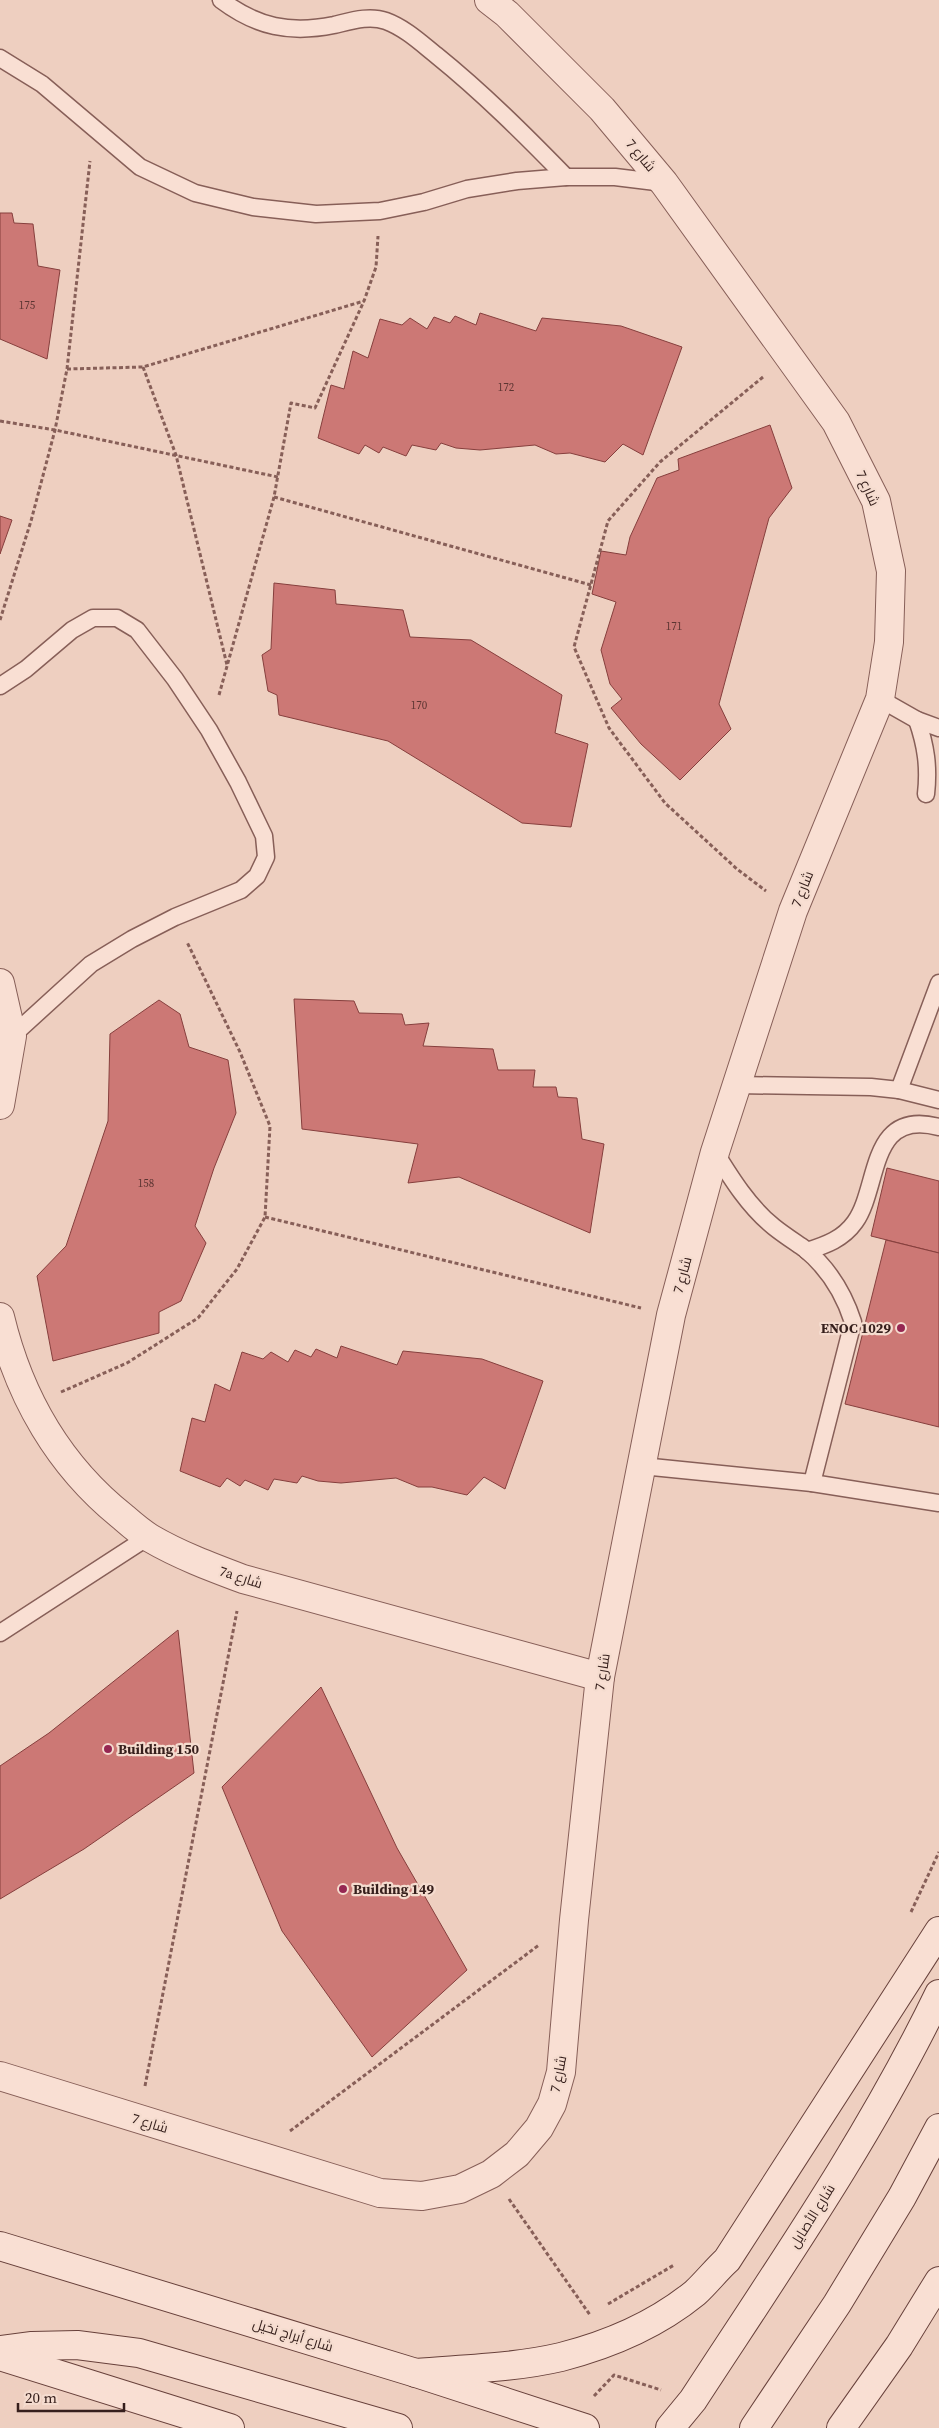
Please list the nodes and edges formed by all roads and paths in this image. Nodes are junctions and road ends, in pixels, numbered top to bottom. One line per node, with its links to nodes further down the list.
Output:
1 (221, 0): 5 (lane)
2 (489, 0): 6 (street, شارع 7)
3 (0, 58): 4 (lane)
4 (93, 129): 7 (lane); 11 (path)
5 (566, 178): 6 (lane); 7 (lane)
6 (664, 183): 9 (street, شارع 7)
7 (380, 211): 8 (path)
8 (364, 301): 10 (path); 15 (path)
9 (790, 355): 17 (path); 21 (street, شارع 7)
10 (143, 367): 11 (path); 14 (path)
11 (67, 369): 13 (path)
12 (0, 421): 13 (path)
13 (55, 430): 14 (path); 18 (path)
14 (176, 455): 15 (path); 19 (path)
15 (278, 476): 16 (path)
16 (274, 497): 17 (path); 19 (path)
17 (591, 585): 26 (path)
18 (0, 620)
19 (227, 665): 24 (path)
20 (0, 686): 24 (lane)
21 (880, 699): 22 (lane); 26 (street, شارع 7)
22 (917, 720): 23 (lane); 25 (lane)
23 (939, 728)
24 (209, 730): 27 (lane)
25 (926, 794)
26 (793, 911): 31 (street, شارع 7)
27 (175, 917): 30 (lane); 37 (path)
28 (0, 983): 30 (street)
29 (939, 984): 32 (lane)
30 (12, 1036): 34 (street)
31 (737, 1085): 32 (lane); 36 (street, شارع 7)
32 (899, 1090): 33 (lane)
33 (939, 1100)
34 (0, 1105)
35 (939, 1127): 38 (lane)
36 (715, 1152): 38 (lane); 39 (street, شارع 7)
37 (265, 1217): 39 (path); 41 (path)
38 (807, 1250): 43 (lane)
39 (671, 1315): 42 (street, شارع 7)
40 (0, 1317): 41 (street, 7a شارع)
41 (30, 1405): 45 (street, 7a شارع)
42 (642, 1466): 43 (lane); 48 (street, شارع 7)
43 (812, 1483): 44 (lane)
44 (939, 1503)
45 (148, 1537): 46 (street, 7a شارع); 47 (lane)
46 (243, 1579): 48 (street, 7a شارع); 55 (path)
47 (0, 1633)
48 (600, 1677): 51 (street, شارع 7)
49 (939, 1852): 50 (path)
50 (910, 1913)
51 (574, 1920): 57 (path); 58 (street, شارع 7)
52 (939, 1931): 65 (street)
53 (939, 1994): 75 (street, شارع الأصايل)
54 (0, 2076): 55 (street, شارع 7)
55 (139, 2119): 57 (street, شارع 7)
56 (939, 2128): 76 (street)
57 (257, 2156): 58 (street, شارع 7)
58 (491, 2174): 64 (path)
59 (0, 2246): 68 (street, شارع أبراج نخيل)
60 (678, 2263): 62 (path)
61 (939, 2281): 77 (street)
62 (606, 2306)
63 (598, 2310): 64 (path)
64 (590, 2315): 65 (path)
65 (606, 2342): 68 (street); 69 (path)
66 (0, 2350): 73 (street)
67 (0, 2356): 70 (street)
68 (416, 2373): 74 (street, شارع أبراج نخيل)
69 (614, 2375)
70 (124, 2395): 71 (street); 72 (street)
71 (176, 2428)
72 (230, 2428)
73 (398, 2428)
74 (585, 2428)
75 (670, 2428)
76 (754, 2428)
77 (841, 2428)

